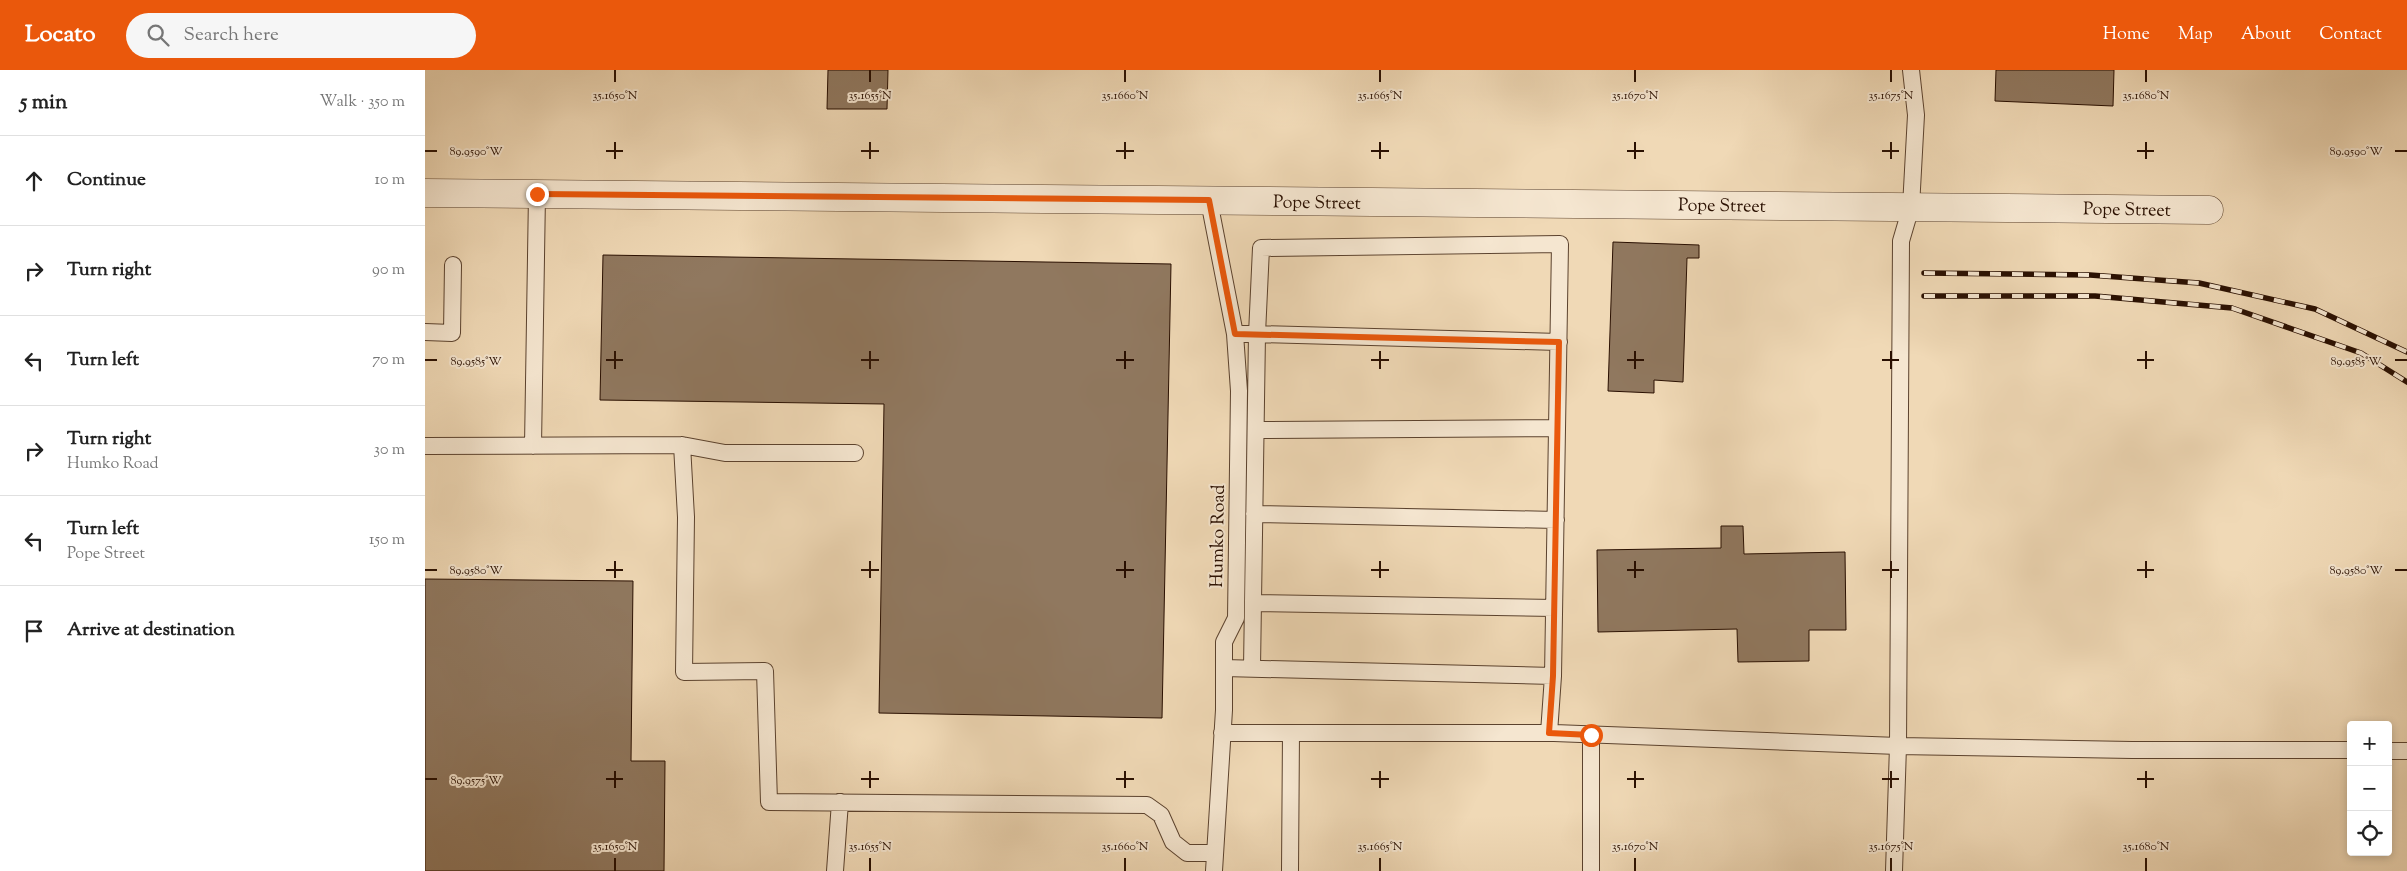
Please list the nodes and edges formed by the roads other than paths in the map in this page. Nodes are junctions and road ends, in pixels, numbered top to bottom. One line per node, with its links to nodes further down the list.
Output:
1 (1911, 70): 5 (lane)
2 (425, 193): 3 (street, Pope Street)
3 (537, 194): 4 (street, Pope Street); 16 (lane)
4 (1209, 200): 5 (street, Pope Street); 9 (lane, Humko Road)
5 (1911, 207): 6 (street, Pope Street); 29 (lane)
6 (2209, 210)
7 (453, 266): 8 (lane)
8 (425, 332)
9 (1235, 334): 10 (lane); 22 (lane, Humko Road)
10 (1257, 334): 11 (lane); 11 (lane); 13 (lane)
11 (1559, 342): 12 (lane)
12 (1557, 428): 13 (lane); 19 (lane)
13 (1256, 430): 18 (lane)
14 (682, 445): 16 (lane); 17 (lane); 33 (lane)
15 (425, 446): 16 (lane)
16 (533, 446)
17 (855, 453)
18 (1254, 514): 19 (lane); 20 (lane)
19 (1556, 520): 21 (lane)
20 (1253, 603): 21 (lane); 23 (lane)
21 (1554, 608): 24 (lane)
22 (1223, 668): 23 (lane); 25 (lane, Humko Road)
23 (1252, 668): 24 (lane)
24 (1553, 676): 27 (lane)
25 (1223, 733): 26 (lane); 34 (lane, Humko Road)
26 (1291, 733): 27 (lane); 37 (lane)
27 (1549, 733): 28 (lane)
28 (1591, 735): 29 (lane); 38 (lane)
29 (1898, 746): 30 (lane); 39 (lane)
30 (2347, 750)
31 (2392, 750): 32 (lane)
32 (2407, 751)
33 (840, 802): 34 (lane); 35 (lane)
34 (1215, 853): 36 (lane, Humko Road)
35 (835, 871)
36 (1214, 871)
37 (1290, 871)
38 (1591, 871)
39 (1894, 871)

